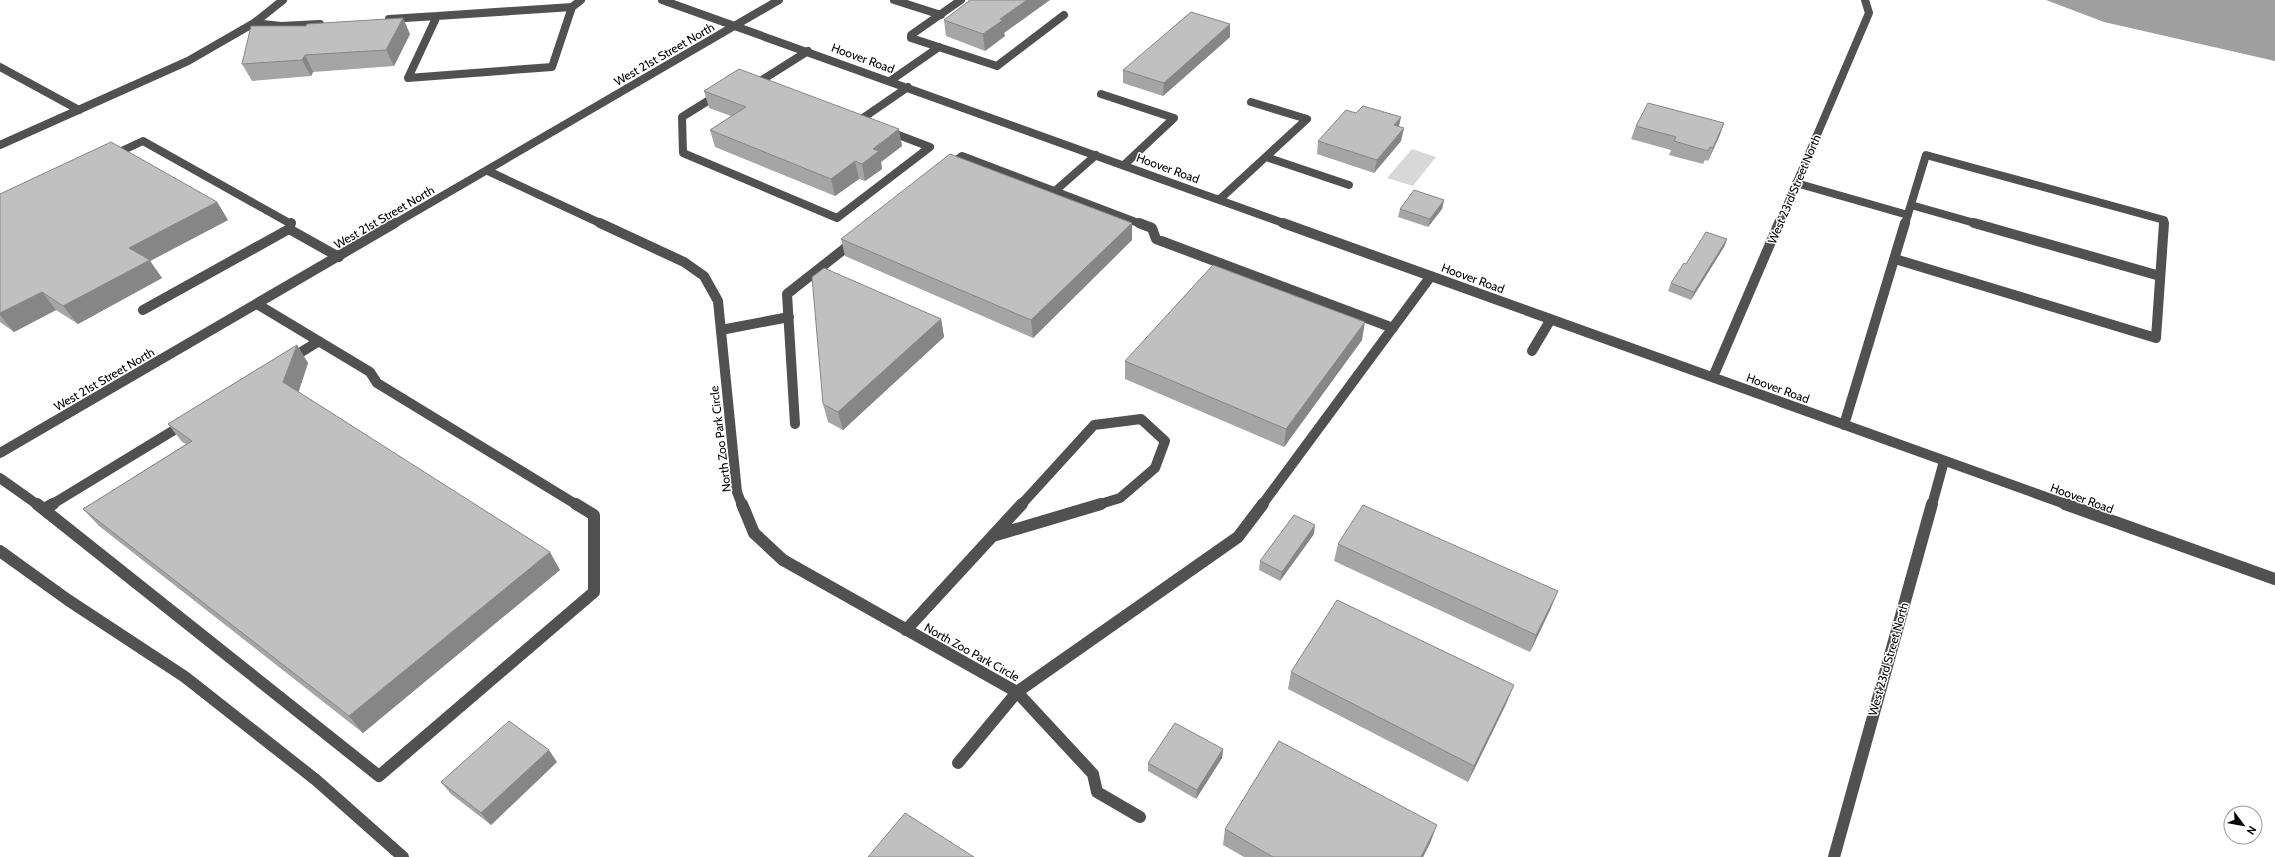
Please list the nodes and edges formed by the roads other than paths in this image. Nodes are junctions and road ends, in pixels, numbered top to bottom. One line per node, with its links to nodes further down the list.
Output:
1 (283, 0): 14 (street)
2 (582, 0): 9 (street)
3 (662, 0): 8 (street, Hoover Road)
4 (779, 0): 16 (street, West 21st Street North)
5 (894, 0): 10 (street)
6 (961, 0): 10 (street)
7 (1865, 0): 34 (street, West 23rd Street North)
8 (677, 2): 16 (street, Hoover Road)
9 (572, 8): 12 (street); 12 (street)
10 (941, 15): 17 (street)
11 (1064, 15): 17 (street)
12 (437, 16): 13 (street)
13 (383, 20)
14 (254, 23): 15 (street); 25 (street)
15 (328, 23)
16 (736, 26): 18 (street, Hoover Road); 32 (street, West 21st Street North)
17 (939, 47): 20 (street)
18 (808, 51): 20 (street, Hoover Road); 21 (street)
19 (0, 67): 25 (street)
20 (890, 81): 22 (street, Hoover Road)
21 (759, 82): 26 (street); 26 (street)
22 (908, 87): 26 (street); 28 (street, Hoover Road)
23 (1101, 94): 31 (street)
24 (1251, 102): 29 (street)
25 (79, 110): 27 (street)
26 (860, 120)
27 (0, 146)
28 (1096, 155): 31 (street, Hoover Road); 36 (street)
29 (1266, 157): 35 (street); 37 (street)
30 (107, 158): 40 (street)
31 (1124, 165): 37 (street, Hoover Road)
32 (488, 171): 42 (street, West 21st Street North); 51 (street, North Zoo Park Circle)
33 (943, 171): 36 (street)
34 (1796, 183): 39 (street); 55 (street, West 23rd Street North)
35 (1349, 185)
36 (1055, 191): 50 (street)
37 (1220, 199): 44 (street, Hoover Road)
38 (1911, 205): 39 (street); 45 (street); 45 (street)
39 (1908, 215): 43 (street)
40 (289, 229): 42 (street); 47 (street)
41 (862, 235): 48 (street)
42 (339, 257): 46 (street, West 21st Street North)
43 (1895, 259): 45 (street); 58 (street)
44 (1432, 276): 49 (street, Hoover Road); 50 (street)
45 (2160, 276)
46 (257, 304): 52 (street); 59 (street, West 21st Street North)
47 (144, 310)
48 (789, 317): 51 (street); 57 (street)
49 (1551, 319): 53 (street); 55 (street, Hoover Road)
50 (1393, 328): 67 (street)
51 (721, 330): 66 (street, North Zoo Park Circle)
52 (319, 341): 54 (street); 62 (street)
53 (1532, 350)
54 (278, 366)
55 (1713, 377): 58 (street, Hoover Road)
56 (192, 419): 62 (street)
57 (795, 424)
58 (1844, 425): 60 (street, Hoover Road)
59 (0, 453)
60 (1944, 461): 65 (street, Hoover Road); 71 (street, West 23rd Street North)
61 (0, 478): 62 (street)
62 (44, 509)
63 (993, 536): 63 (street); 66 (street)
64 (0, 551): 70 (street)
65 (2275, 579)
66 (906, 630): 67 (street, North Zoo Park Circle)
67 (1017, 692): 68 (street); 69 (street, North Zoo Park Circle)
68 (958, 762)
69 (1140, 817)
70 (402, 857)
71 (1834, 857)

